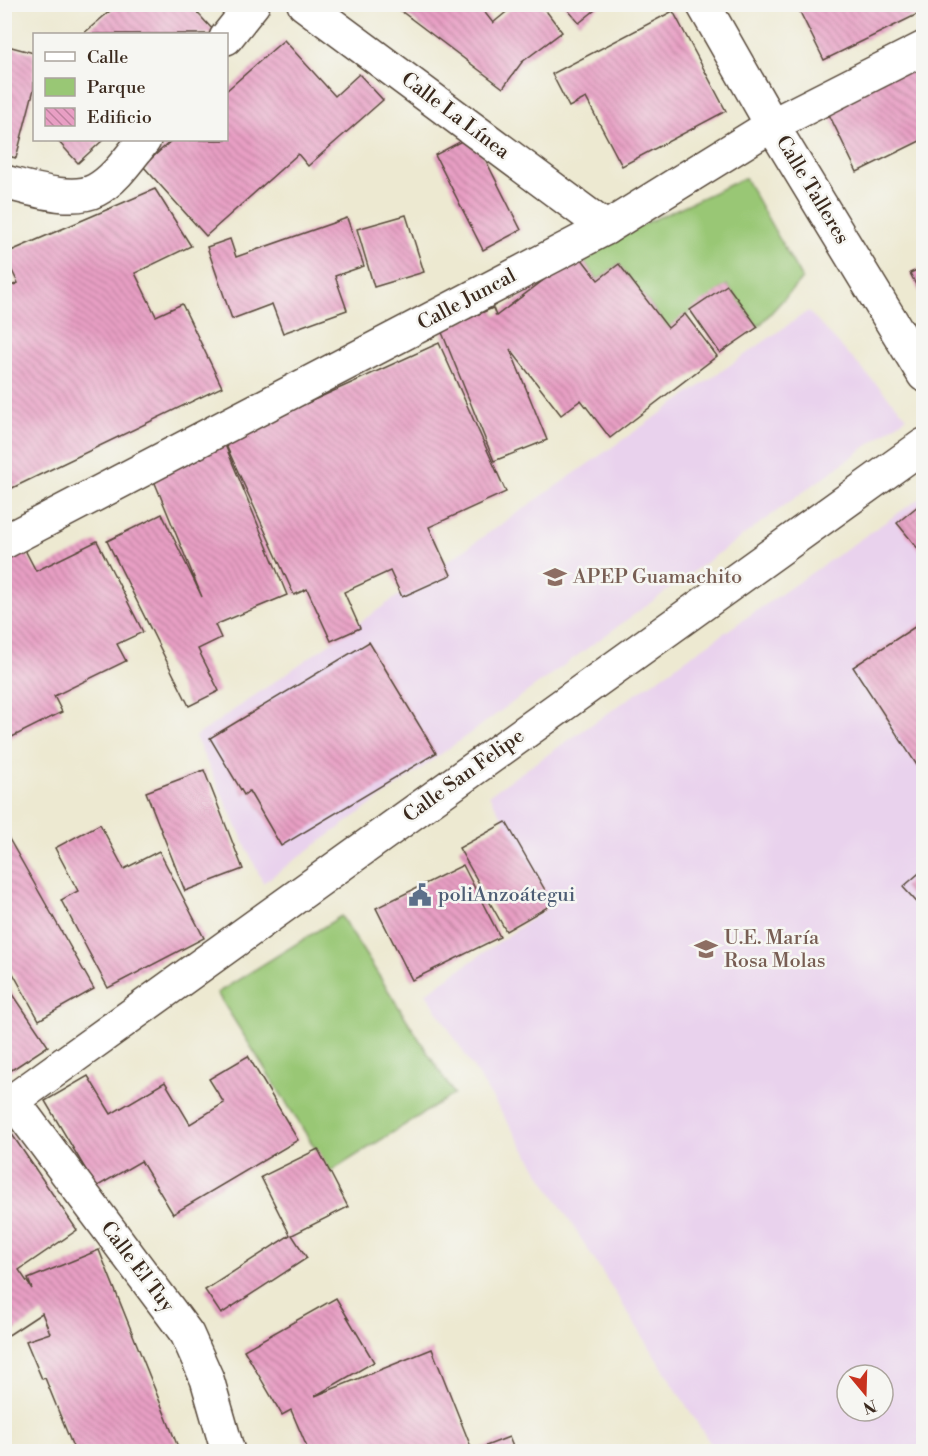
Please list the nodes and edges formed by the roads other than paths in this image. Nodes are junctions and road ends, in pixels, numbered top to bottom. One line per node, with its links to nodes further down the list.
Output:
1 (253, 4): 4 (street)
2 (304, 4): 9 (street, Calle La Línea)
3 (703, 4): 6 (street, Calle Talleres)
4 (228, 35)
5 (924, 48): 6 (street, Calle Juncal)
6 (772, 125): 9 (street, Calle Juncal); 10 (street, Calle Talleres)
7 (143, 141): 8 (street)
8 (4, 182)
9 (606, 228): 12 (street, Calle Juncal)
10 (924, 375)
11 (924, 445): 13 (street, Calle San Felipe)
12 (4, 542)
13 (9, 1104): 14 (street, Calle El Tuy)
14 (228, 1452)

